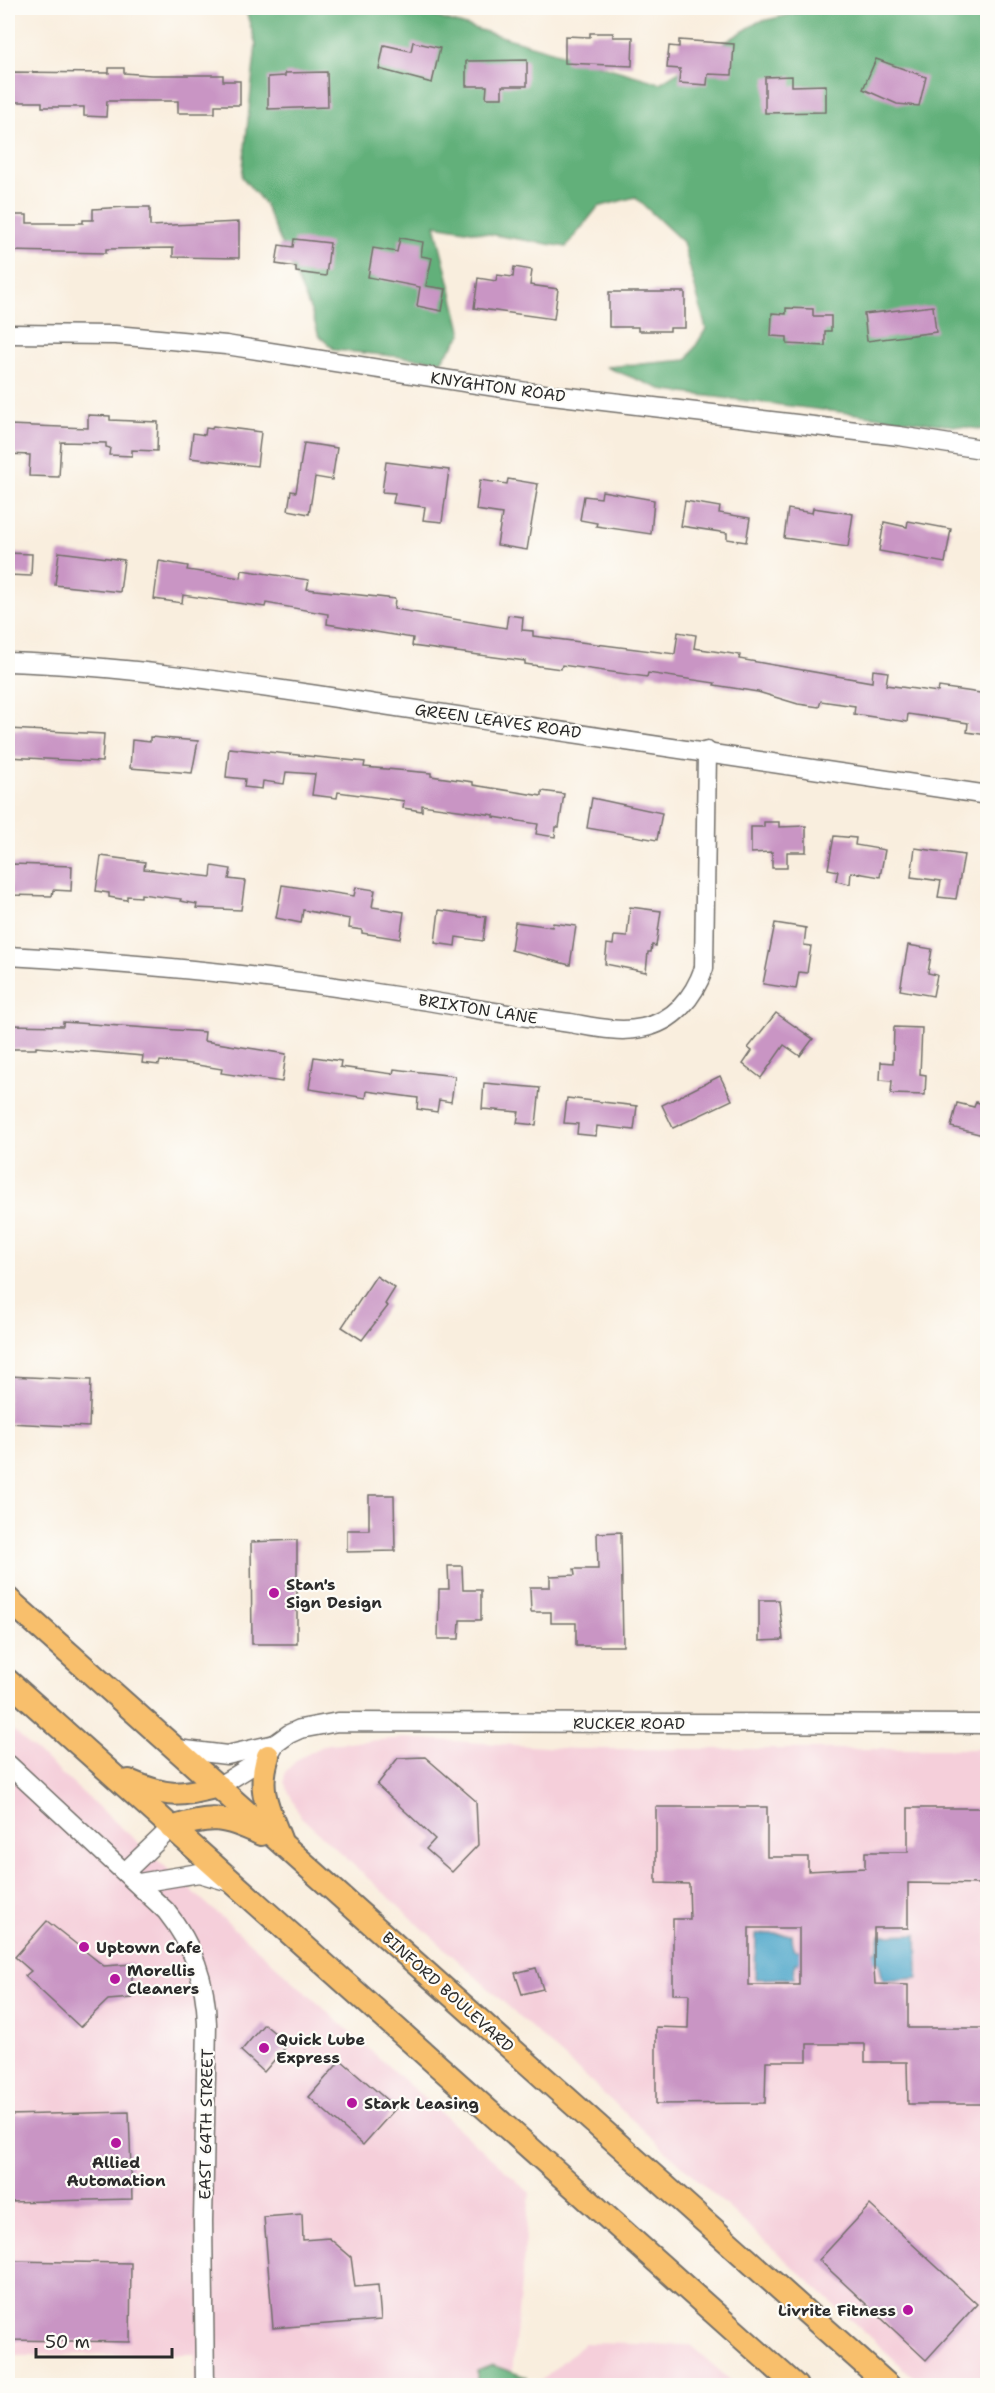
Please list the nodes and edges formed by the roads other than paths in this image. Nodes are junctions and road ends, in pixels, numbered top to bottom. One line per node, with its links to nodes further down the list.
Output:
1 (8, 334): 2 (street, KNYGHTON ROAD)
2 (987, 450)
3 (8, 662): 4 (street, GREEN LEAVES ROAD)
4 (707, 751): 5 (street, GREEN LEAVES ROAD); 6 (street, BRIXTON LANE)
5 (987, 795)
6 (8, 956)
7 (8, 1599): 10 (main road, BINFORD BOULEVARD)
8 (8, 1681): 13 (main road)
9 (987, 1724): 11 (street, RUCKER ROAD)
10 (177, 1749): 11 (street, RUCKER ROAD); 14 (main road, BINFORD BOULEVARD)
11 (272, 1750): 14 (street, RUCKER ROAD); 16 (main road)
12 (8, 1764): 17 (street)
13 (114, 1774): 14 (main road); 15 (main road)
14 (219, 1786): 16 (main road, BINFORD BOULEVARD)
15 (171, 1828): 16 (main road); 17 (street); 18 (main road)
16 (282, 1844): 21 (main road, BINFORD BOULEVARD)
17 (132, 1877): 18 (street); 19 (street, EAST 64TH STREET)
18 (233, 1883): 20 (main road)
19 (205, 2385)
20 (796, 2385)
21 (889, 2385)

